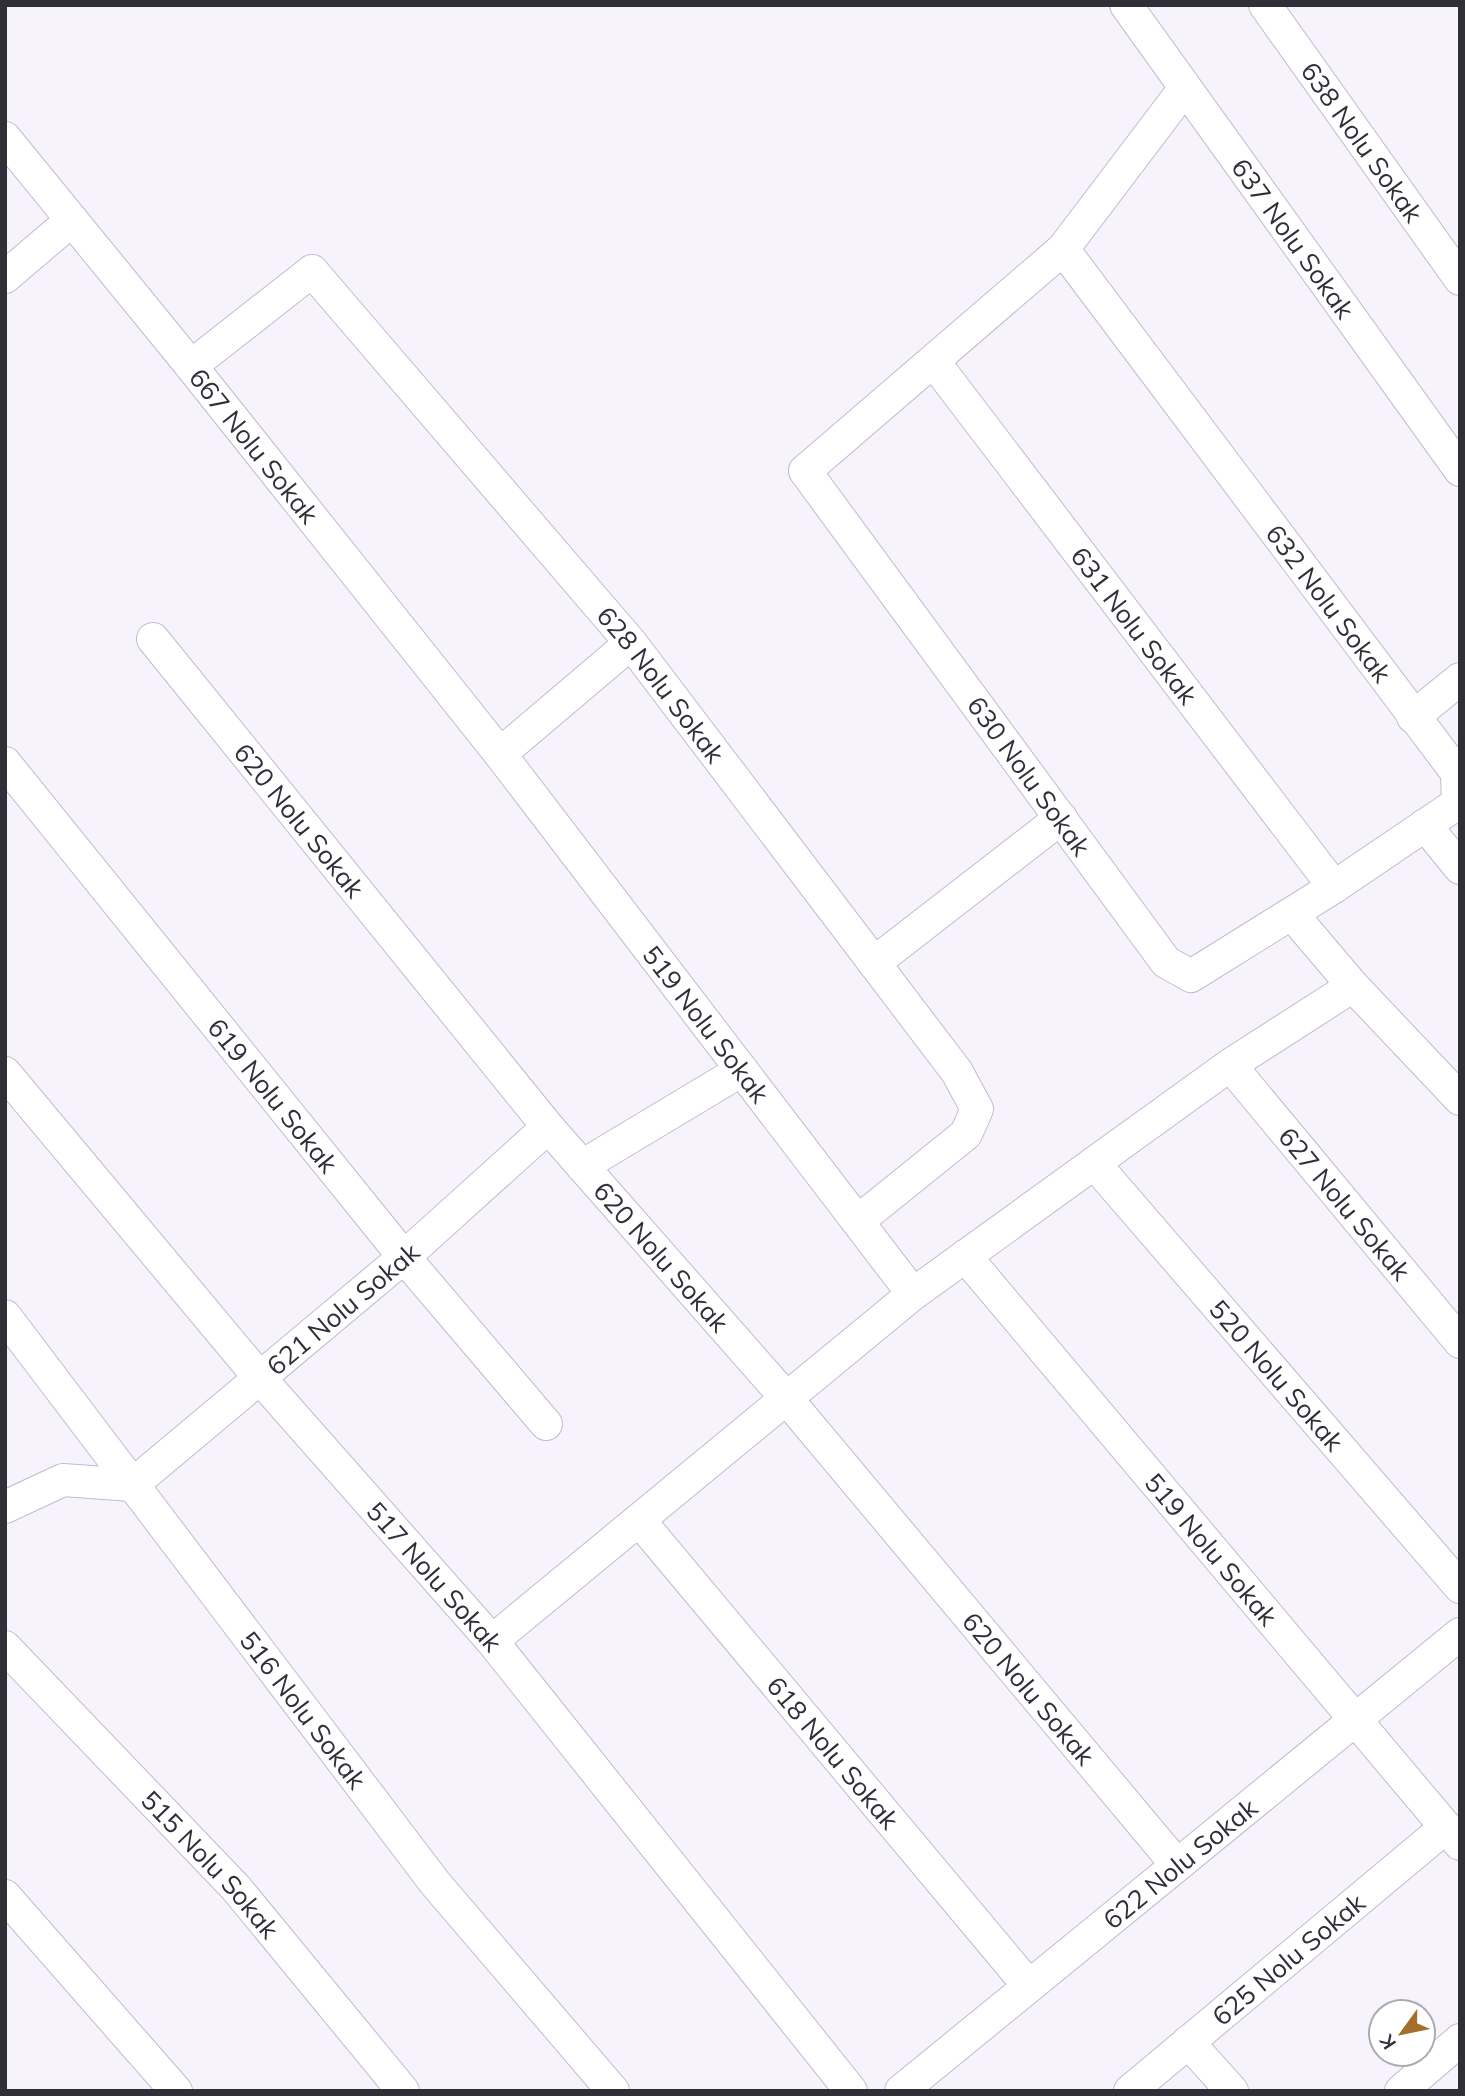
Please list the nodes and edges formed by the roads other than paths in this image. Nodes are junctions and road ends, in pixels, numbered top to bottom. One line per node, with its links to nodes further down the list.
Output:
1 (1126, 5): 3 (street, 637 Nolu Sokak)
2 (1265, 5): 8 (street, 638 Nolu Sokak)
3 (1185, 88): 6 (street); 11 (street, 637 Nolu Sokak)
4 (5, 138): 5 (street, 667 Nolu Sokak)
5 (72, 220): 7 (street); 10 (street, 667 Nolu Sokak)
6 (1063, 249): 9 (street); 15 (street, 632 Nolu Sokak)
7 (5, 277)
8 (1460, 279)
9 (934, 362): 18 (street, 630 Nolu Sokak); 21 (street, 631 Nolu Sokak)
10 (191, 366): 13 (street, 628 Nolu Sokak); 16 (street, 667 Nolu Sokak)
11 (1460, 470)
12 (153, 639): 29 (street, 620 Nolu Sokak)
13 (631, 643): 16 (street); 23 (street, 628 Nolu Sokak)
14 (1460, 680): 15 (street)
15 (1413, 717): 19 (street, 632 Nolu Sokak)
16 (500, 754): 26 (street, 519 Nolu Sokak)
17 (5, 763): 34 (street, 619 Nolu Sokak)
18 (1061, 818): 22 (street, 630 Nolu Sokak); 23 (street)
19 (1425, 824): 20 (street); 21 (street, 632 Nolu Sokak)
20 (1460, 869)
21 (1334, 887): 22 (street, 632 Nolu Sokak)
22 (1292, 914): 24 (street)
23 (874, 963): 32 (street, 628 Nolu Sokak)
24 (1353, 986): 25 (street); 28 (street)
25 (1230, 1065): 30 (street); 37 (street, 627 Nolu Sokak)
26 (742, 1070): 31 (street); 32 (street, 519 Nolu Sokak)
27 (5, 1073): 38 (street, 517 Nolu Sokak)
28 (1455, 1084)
29 (548, 1127): 31 (street, 620 Nolu Sokak); 34 (street, 621 Nolu Sokak)
30 (1094, 1163): 33 (street); 44 (street, 520 Nolu Sokak)
31 (582, 1166): 39 (street, 620 Nolu Sokak)
32 (858, 1221): 35 (street, 519 Nolu Sokak)
33 (965, 1256): 35 (street); 48 (street, 519 Nolu Sokak)
34 (404, 1257): 38 (street, 621 Nolu Sokak); 40 (street, 619 Nolu Sokak)
35 (913, 1294): 39 (street)
36 (5, 1316): 41 (street, 516 Nolu Sokak)
37 (1460, 1342)
38 (259, 1377): 41 (street, 621 Nolu Sokak); 46 (street, 517 Nolu Sokak)
39 (787, 1399): 43 (street); 50 (street, 620 Nolu Sokak)
40 (546, 1424)
41 (132, 1485): 42 (street); 57 (street, 516 Nolu Sokak)
42 (5, 1507)
43 (639, 1520): 46 (street); 52 (street, 618 Nolu Sokak)
44 (1460, 1587)
45 (1460, 1634): 48 (street, 622 Nolu Sokak)
46 (492, 1641): 58 (street, 517 Nolu Sokak)
47 (5, 1647): 56 (street, 515 Nolu Sokak)
48 (1354, 1720): 49 (street, 519 Nolu Sokak); 50 (street, 622 Nolu Sokak)
49 (1453, 1836): 54 (street, 625 Nolu Sokak)
50 (1177, 1865): 52 (street, 622 Nolu Sokak)
51 (5, 1896): 55 (street)
52 (1028, 1985): 59 (street, 622 Nolu Sokak)
53 (1460, 2039): 62 (street)
54 (1188, 2042): 60 (street, 625 Nolu Sokak); 61 (street)
55 (176, 2091)
56 (403, 2091)
57 (612, 2091)
58 (851, 2091)
59 (901, 2091)
60 (1130, 2091)
61 (1232, 2091)
62 (1401, 2091)

